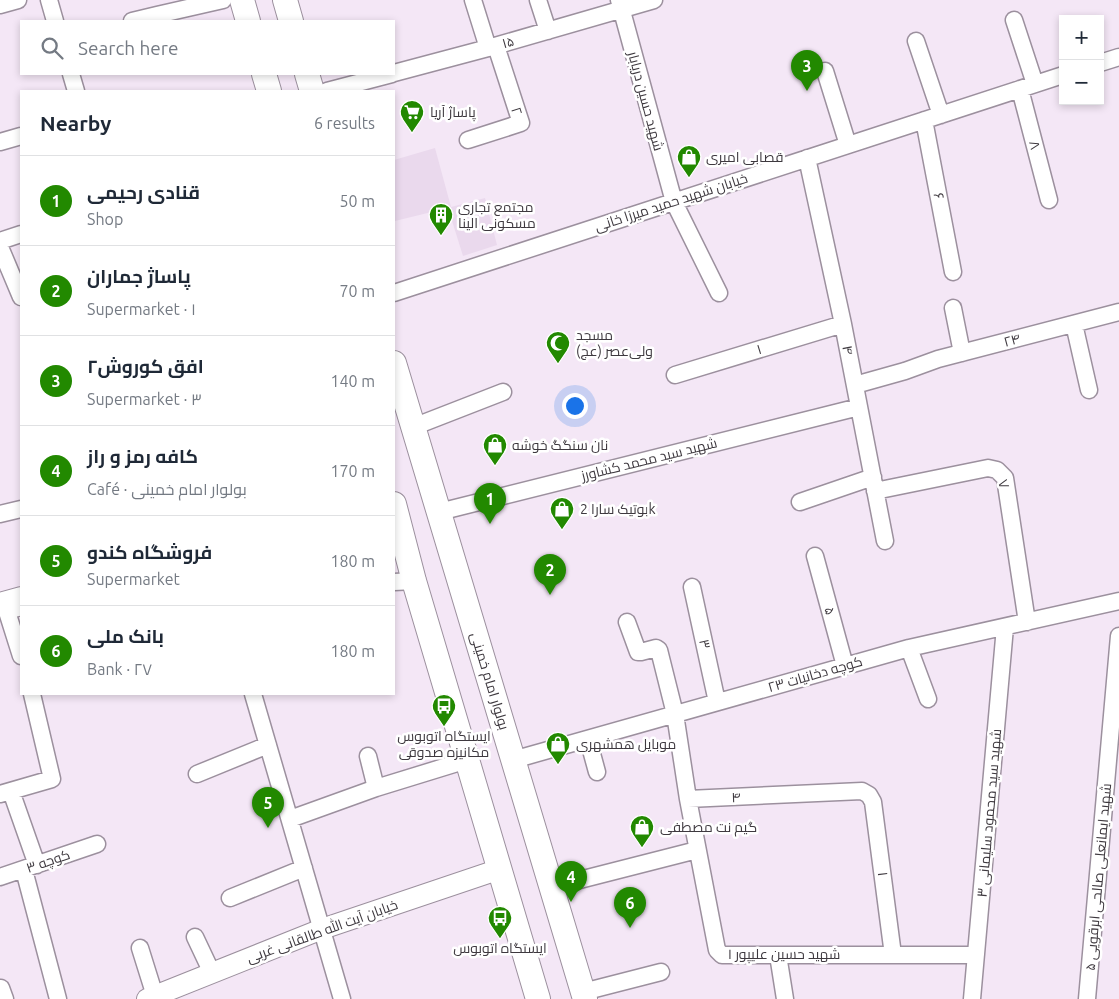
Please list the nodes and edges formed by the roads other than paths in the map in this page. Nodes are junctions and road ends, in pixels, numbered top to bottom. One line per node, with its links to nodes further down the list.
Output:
1 (18, 0): 9 (street)
2 (49, 0): 11 (street)
3 (223, 0): 12 (street)
4 (242, 0): 13 (main road)
5 (285, 0): 14 (main road)
6 (473, 0): 18 (street)
7 (538, 0): 16 (street)
8 (654, 0): 10 (street, ۱۵)
9 (0, 5)
10 (620, 5): 16 (street, ۱۵); 41 (street, شهید حسین دریابار)
11 (55, 20)
12 (136, 20)
13 (248, 20)
14 (292, 20)
15 (1014, 20): 28 (street)
16 (548, 31): 18 (street, ۱۵)
17 (916, 41): 33 (street)
18 (492, 47): 22 (street, ۱۵); 36 (street, ۲)
19 (1119, 57): 20 (street)
20 (1104, 62)
21 (825, 70): 38 (street)
22 (395, 73)
23 (71, 75): 29 (street)
24 (264, 75): 30 (main road)
25 (307, 75): 31 (main road)
26 (389, 75): 32 (street, ۱۵)
27 (1059, 76): 28 (street, خیابان شهید حمید میرزا خانی)
28 (1027, 87): 33 (street, خیابان شهید حمید میرزا خانی); 40 (street, ۸)
29 (76, 90)
30 (269, 90)
31 (312, 90)
32 (331, 90)
33 (941, 115): 34 (street, خیابان شهید حمید میرزا خانی)
34 (924, 120): 38 (street, خیابان شهید حمید میرزا خانی); 45 (street, ۶)
35 (20, 136): 37 (street)
36 (468, 140)
37 (0, 142)
38 (848, 145): 39 (street, خیابان شهید حمید میرزا خانی)
39 (807, 158): 41 (street, خیابان شهید حمید میرزا خانی); 51 (street, ۴)
40 (1049, 200)
41 (674, 202): 46 (street, خیابان شهید حمید میرزا خانی); 47 (street)
42 (20, 234): 43 (street)
43 (0, 241)
44 (0, 247): 48 (street)
45 (953, 272)
46 (395, 293)
47 (719, 293)
48 (20, 295)
49 (953, 308): 53 (street)
50 (1119, 312): 52 (street, ۲۴)
51 (843, 324): 55 (street, ۱); 56 (street, ۴)
52 (1074, 324): 53 (street, ۲۴); 57 (street)
53 (962, 353): 56 (street, ۲۴)
54 (395, 366): 60 (main road, بولوار امام خمینی)
55 (675, 375)
56 (854, 385): 59 (street, ۴)
57 (1089, 390)
58 (503, 392): 60 (street)
59 (859, 407): 61 (street, ۴); 65 (street, شهید سید محمد کشاورز)
60 (413, 427): 65 (main road, بولوار امام خمینی)
61 (874, 484): 62 (street); 67 (street, ۴); 74 (street, ۷)
62 (800, 502)
63 (20, 509): 66 (street)
64 (395, 512): 69 (main road)
65 (439, 512): 89 (main road, بولوار امام خمینی)
66 (0, 514)
67 (885, 541)
68 (815, 556): 79 (street, ۵)
69 (404, 582): 88 (main road)
70 (692, 586): 83 (street, ۳)
71 (1119, 601): 74 (street, کوچه دخانیات ۲۳)
72 (9, 607): 78 (street)
73 (628, 622): 84 (street)
74 (1027, 622): 75 (street, کوچه دخانیات ۲۳)
75 (1005, 627): 77 (street, کوچه دخانیات ۲۳); 110 (street, شهید سید محمود سلیمانی ۳)
76 (1119, 636): 120 (street, شهید ایمانعلی صالحی ابرقویی ۵)
77 (908, 648): 79 (street, کوچه دخانیات ۲۳); 82 (street)
78 (20, 652)
79 (845, 666): 83 (street, کوچه دخانیات ۲۳)
80 (32, 695): 93 (street)
81 (253, 695): 86 (street)
82 (928, 699)
83 (717, 702): 84 (street, کوچه دخانیات ۲۳)
84 (675, 714): 85 (street, کوچه دخانیات ۲۳); 95 (street)
85 (588, 739): 89 (street, کوچه دخانیات ۲۳); 90 (street)
86 (268, 745): 91 (street); 96 (street)
87 (368, 756): 92 (street)
88 (467, 760): 92 (street); 101 (main road)
89 (513, 760): 103 (main road, بولوار امام خمینی)
90 (597, 772)
91 (196, 774)
92 (376, 788): 96 (street)
93 (6, 793): 99 (street)
94 (869, 795): 95 (street, ۴); 109 (street, ۱)
95 (688, 799): 98 (street, شهید حسین علیپور ۱)
96 (290, 820): 100 (street)
97 (97, 844): 99 (street, کوچه ۳)
98 (697, 850): 103 (street); 108 (street, شهید حسین علیپور ۱)
99 (31, 867): 102 (street, کوچه ۳); 115 (street)
100 (304, 868): 104 (street); 105 (street)
101 (500, 869): 105 (street, خیابان آیت الله طالقانی غربی); 117 (main road)
102 (0, 877)
103 (552, 887): 113 (main road, بولوار امام خمینی)
104 (230, 898)
105 (322, 929): 112 (street, خیابان آیت الله طالقانی غربی); 116 (street)
106 (196, 937): 112 (street)
107 (140, 948): 114 (street)
108 (778, 955): 109 (street, شهید حسین علیپور ۱); 118 (street)
109 (893, 955): 110 (street, شهید حسین علیپور ۱)
110 (976, 955): 119 (street, شهید سید محمود سلیمانی ۳)
111 (661, 972): 113 (street)
112 (212, 973): 114 (street, خیابان آیت الله طالقانی غربی)
113 (584, 996)
114 (151, 997)
115 (58, 999)
116 (342, 999)
117 (538, 999)
118 (784, 999)
119 (972, 999)
120 (1087, 999)

